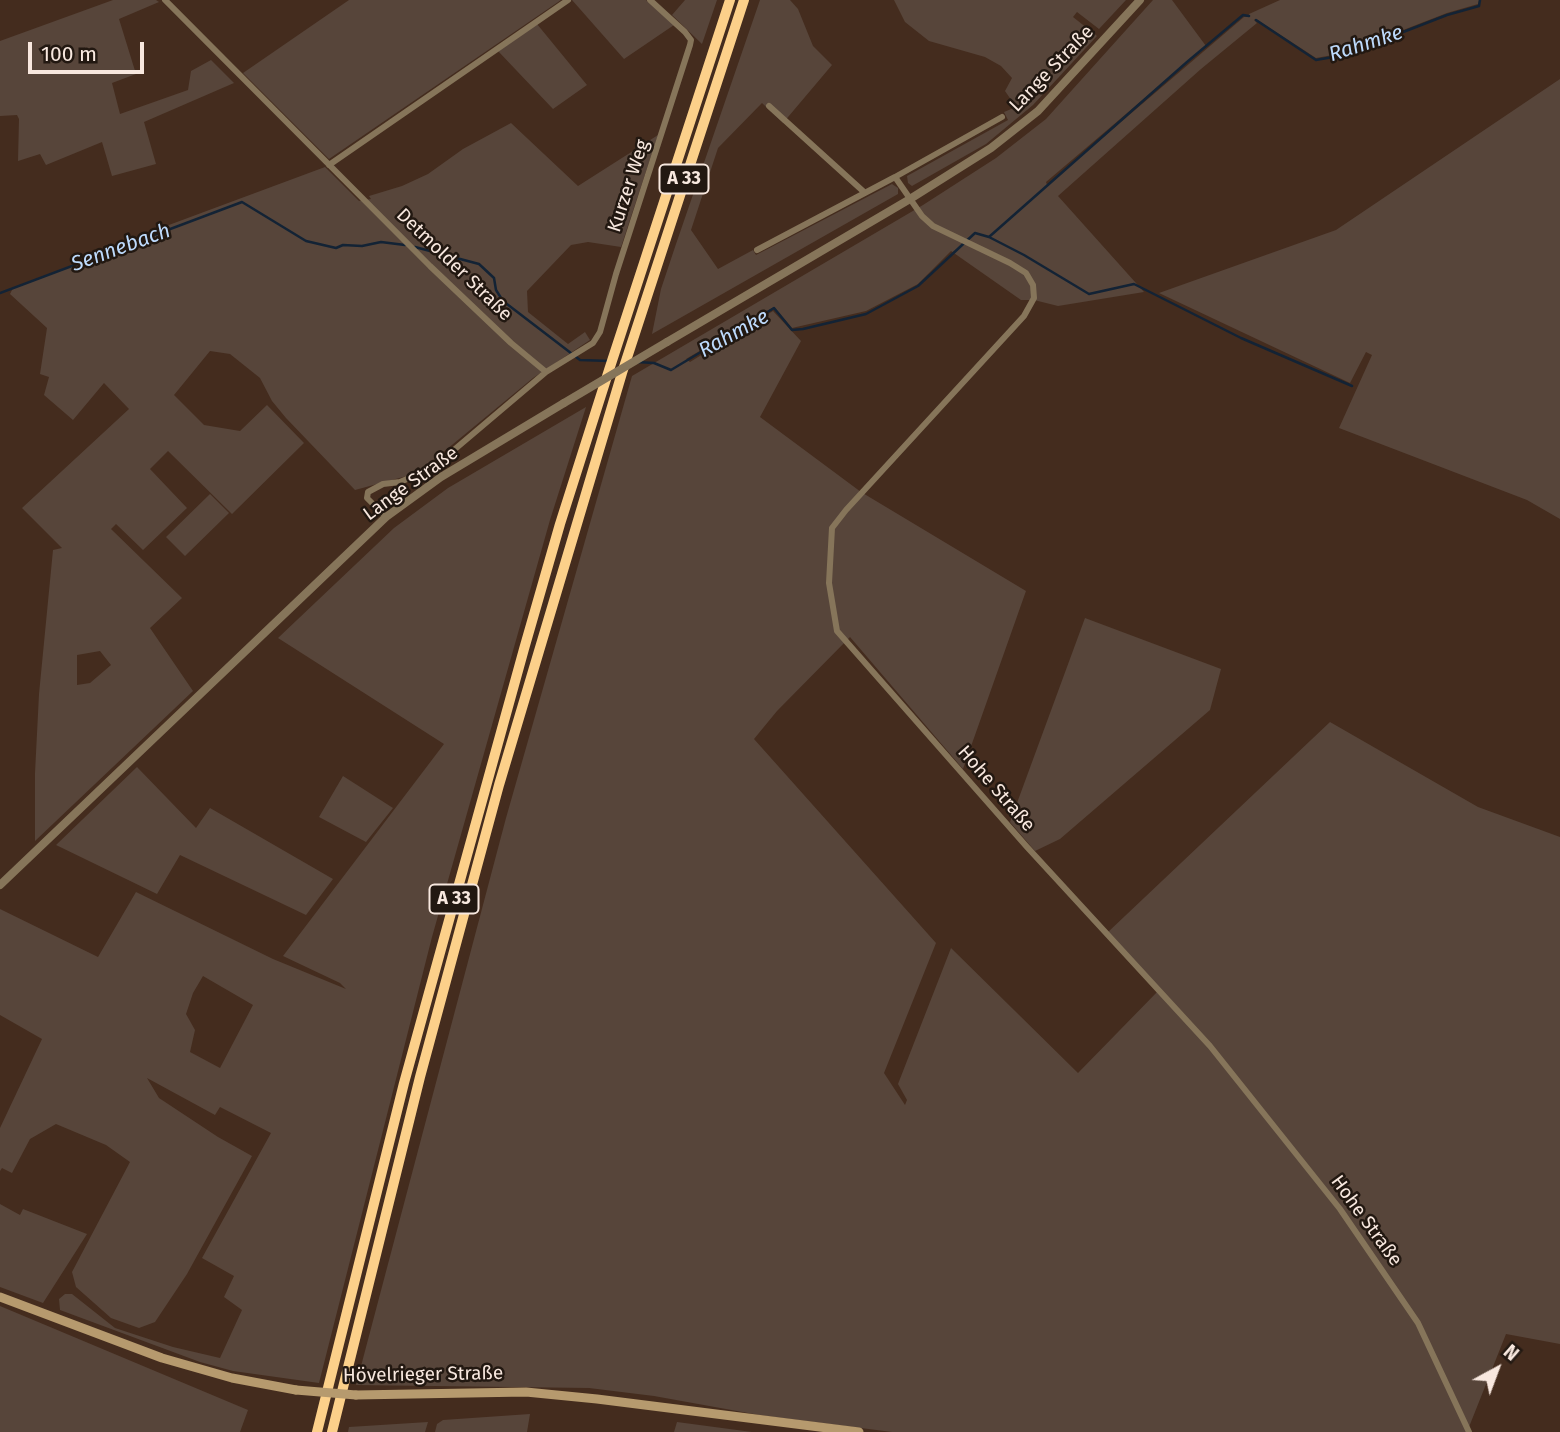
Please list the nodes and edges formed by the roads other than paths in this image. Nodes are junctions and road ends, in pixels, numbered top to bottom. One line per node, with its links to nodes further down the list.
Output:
1 (165, 0): 9 (street, Detmolder Straße)
2 (568, 0): 9 (street)
3 (650, 0): 14 (street, Kurzer Weg)
4 (730, 0): 18 (highway, A 33)
5 (744, 0): 19 (highway, A 33, bridge)
6 (1140, 0): 12 (street, Lange Straße)
7 (769, 106): 11 (street)
8 (1002, 117): 10 (street, Lange Straße)
9 (329, 165): 14 (street, Detmolder Straße)
10 (895, 177): 11 (street, Lange Straße); 12 (street)
11 (864, 192): 13 (street, Lange Straße)
12 (910, 199): 15 (street, Lange Straße, bridge); 21 (street, Hohe Straße)
13 (757, 250)
14 (545, 372): 15 (street)
15 (386, 517): 16 (street, Lange Straße)
16 (0, 885)
17 (0, 1297): 20 (main road, Hövelrieger Straße, bridge)
18 (317, 1432)
19 (332, 1432)
20 (859, 1432)
21 (1469, 1432)

